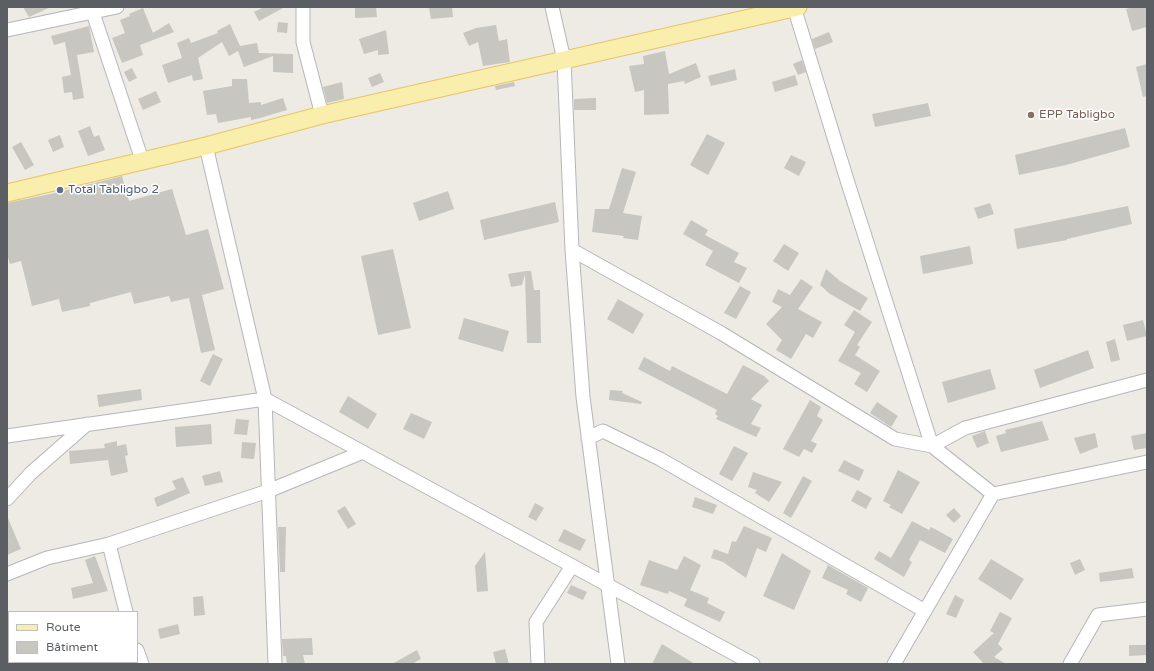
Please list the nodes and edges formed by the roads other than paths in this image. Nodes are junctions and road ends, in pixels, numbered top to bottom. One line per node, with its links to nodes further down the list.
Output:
1 (117, 7): 5 (street)
2 (303, 7): 8 (street)
3 (552, 7): 7 (street)
4 (796, 7): 7 (main road); 18 (street)
5 (92, 10): 6 (street); 10 (street)
6 (7, 30)
7 (564, 60): 8 (main road); 12 (street)
8 (322, 115): 9 (main road)
9 (206, 146): 10 (main road); 14 (street)
10 (142, 160): 11 (main road)
11 (7, 193)
12 (572, 250): 17 (street); 18 (street)
13 (1147, 380): 18 (street)
14 (265, 399): 15 (street); 19 (street); 21 (street)
15 (87, 424): 16 (street); 23 (street)
16 (7, 436)
17 (588, 438): 27 (street); 29 (street)
18 (932, 446): 22 (street)
19 (363, 452): 21 (street); 25 (street)
20 (1147, 462): 22 (street)
21 (268, 491): 24 (street); 33 (street)
22 (993, 494): 29 (street)
23 (7, 499)
24 (109, 544): 26 (street); 30 (street)
25 (572, 566): 27 (street); 34 (street)
26 (7, 574)
27 (607, 585): 35 (street); 36 (street)
28 (1147, 609): 38 (street)
29 (925, 610): 37 (street)
30 (126, 611)
31 (138, 653): 32 (street)
32 (142, 664)
33 (275, 664)
34 (538, 664)
35 (618, 664)
36 (753, 664)
37 (894, 664)
38 (1070, 664)

